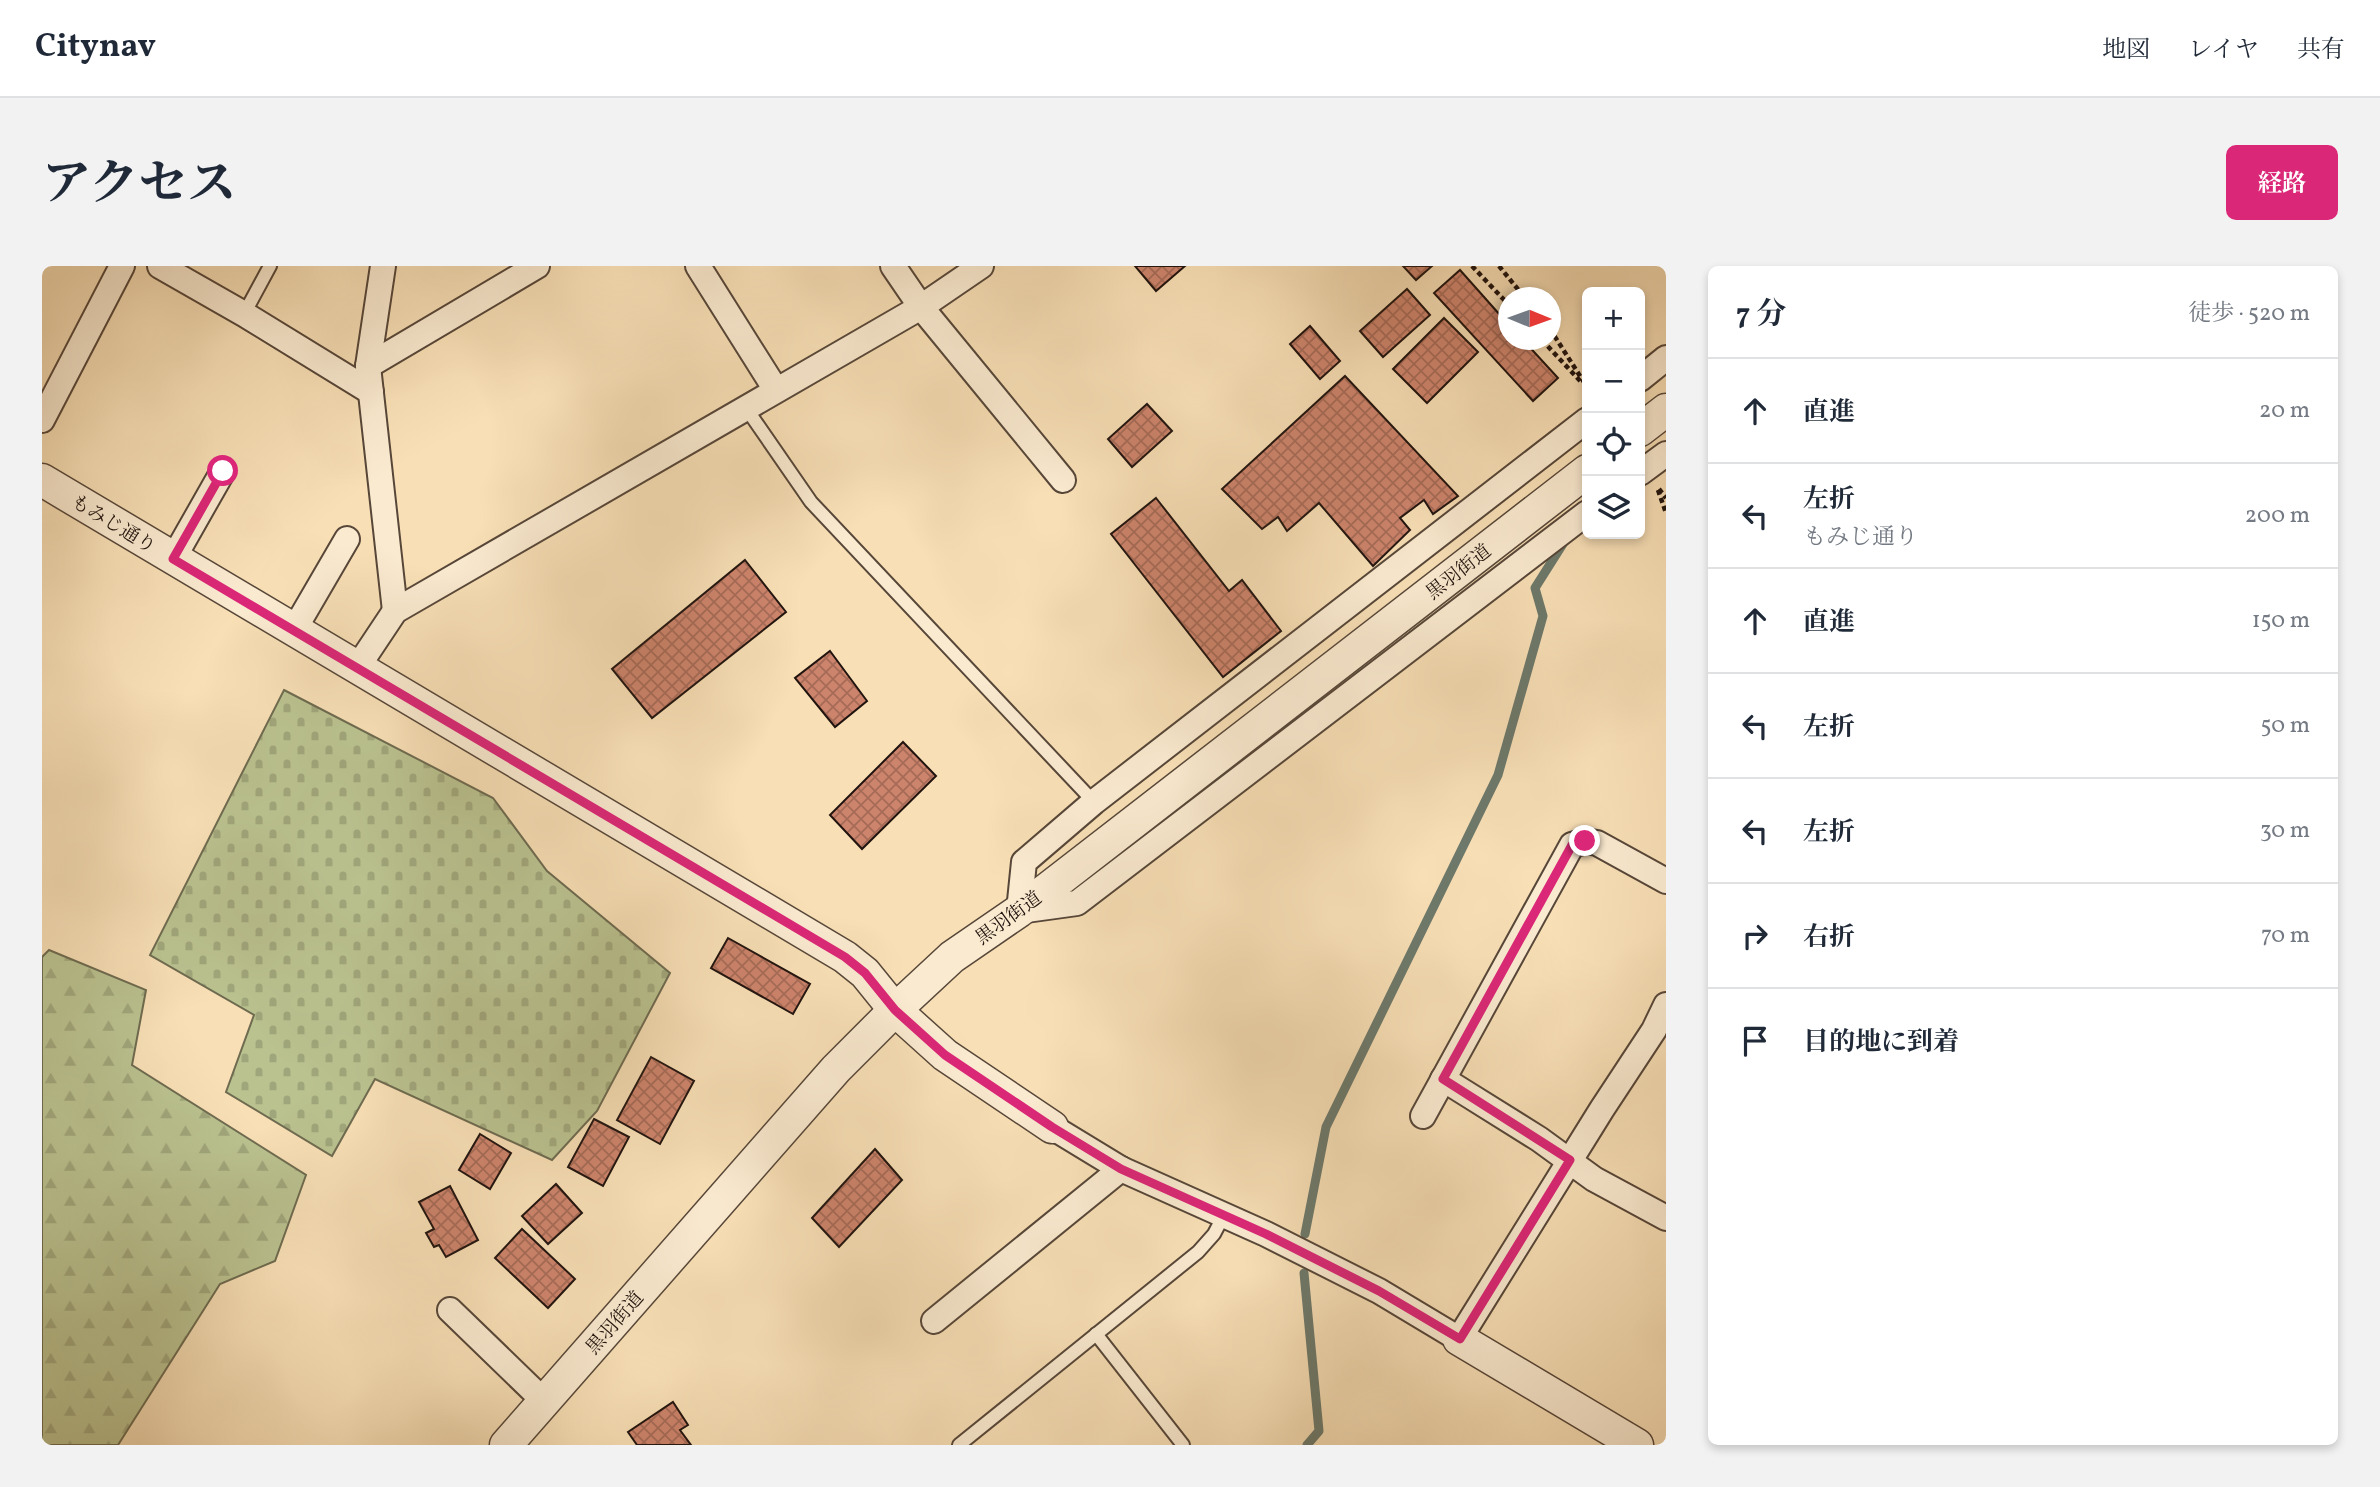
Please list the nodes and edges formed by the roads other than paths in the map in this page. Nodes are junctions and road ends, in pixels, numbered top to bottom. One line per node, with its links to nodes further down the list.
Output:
1 (121, 266): 18 (street)
2 (160, 266): 10 (street)
3 (270, 266): 10 (lane)
4 (383, 266): 12 (street)
5 (537, 266): 12 (street)
6 (698, 266): 14 (street)
7 (893, 266): 9 (street)
8 (981, 266): 9 (street)
9 (921, 307): 14 (street); 26 (street)
10 (244, 314): 15 (street)
11 (1666, 358): 13 (street)
12 (368, 366): 15 (street)
13 (1645, 375)
14 (776, 390): 16 (street)
15 (371, 393): 30 (street)
16 (747, 408): 30 (street); 33 (lane)
17 (1666, 410): 20 (street)
18 (42, 420)
19 (1582, 424): 33 (street)
20 (1645, 426)
21 (1666, 454): 24 (street)
22 (223, 471): 29 (street)
23 (1582, 475): 35 (street, 黒羽街道)
24 (1647, 478)
25 (42, 480): 29 (street, もみじ通り)
26 (1063, 481)
27 (1582, 517): 35 (street)
28 (347, 539): 31 (street)
29 (173, 559): 31 (street, もみじ通り)
30 (395, 611): 32 (street)
31 (294, 630): 32 (street, もみじ通り)
32 (356, 668): 37 (street, もみじ通り)
33 (1094, 802): 35 (street)
34 (1666, 881): 38 (street)
35 (1018, 911): 37 (street, 黒羽街道)
36 (1666, 1005): 41 (street)
37 (895, 1010): 40 (street, もみじ通り); 49 (street, 黒羽街道)
38 (1443, 1079): 39 (street); 41 (street)
39 (1423, 1116)
40 (1052, 1127): 42 (street)
41 (1570, 1160): 44 (street); 48 (street)
42 (1121, 1169): 43 (street); 46 (street)
43 (1224, 1214): 47 (lane); 48 (street)
44 (1666, 1218)
45 (450, 1310): 49 (street)
46 (934, 1321)
47 (1096, 1334): 51 (lane); 52 (lane)
48 (1460, 1339): 53 (street)
49 (545, 1402): 50 (street, 黒羽街道)
50 (506, 1445)
51 (959, 1445)
52 (1183, 1445)
53 (1637, 1445)

